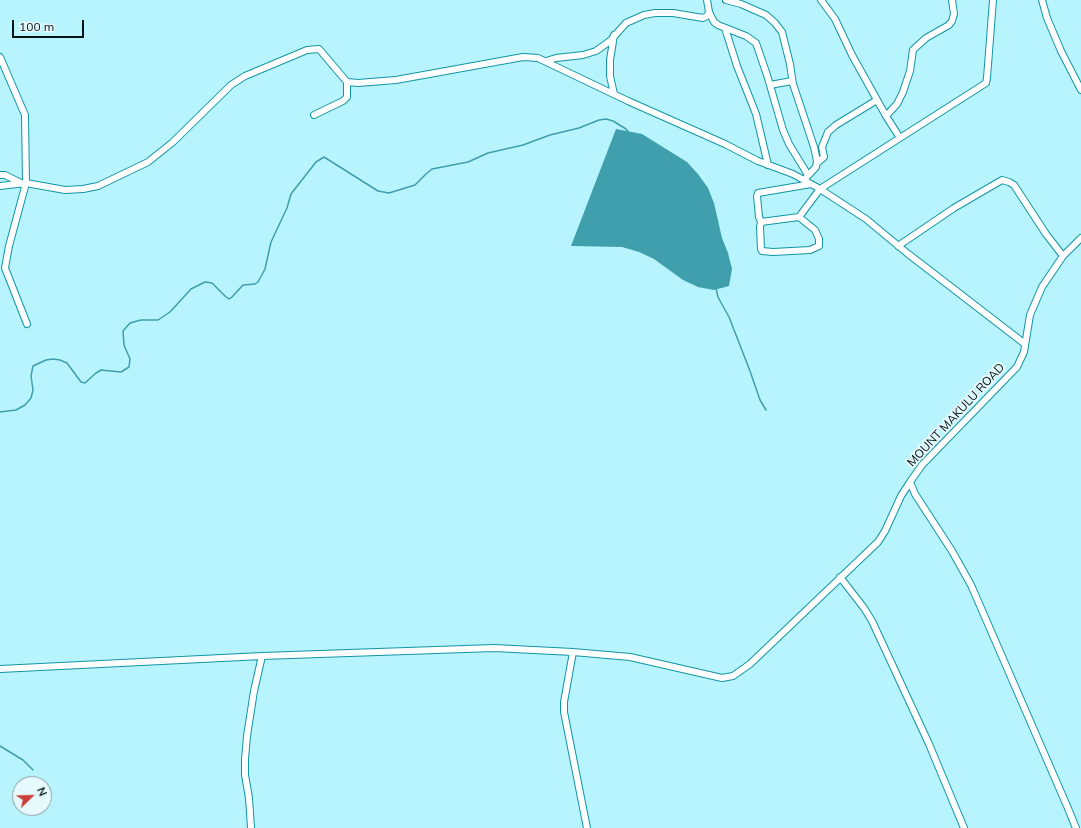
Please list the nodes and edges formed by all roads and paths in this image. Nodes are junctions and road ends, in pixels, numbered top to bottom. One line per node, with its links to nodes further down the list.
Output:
1 (707, 0): 7 (street)
2 (726, 0): 12 (street)
3 (822, 0): 17 (street)
4 (952, 0): 19 (street)
5 (993, 0): 20 (street)
6 (1042, 0): 15 (street)
7 (707, 15): 8 (street); 9 (street)
8 (725, 28): 14 (street); 22 (street)
9 (614, 35): 11 (street); 16 (street)
10 (0, 57): 25 (street)
11 (546, 61): 13 (street); 16 (street)
12 (792, 81): 14 (street); 21 (street)
13 (347, 82): 18 (street); 25 (street)
14 (770, 85): 24 (street)
15 (1081, 90)
16 (614, 94): 22 (street)
17 (877, 100): 19 (street); 21 (street)
18 (314, 115)
19 (886, 116): 20 (street)
20 (900, 138): 28 (street)
21 (817, 163): 24 (street)
22 (768, 165): 24 (street)
23 (0, 175): 25 (street)
24 (806, 177): 26 (street)
25 (24, 183): 27 (street); 34 (street)
26 (811, 184): 28 (street); 30 (street)
27 (0, 186)
28 (820, 189): 29 (street); 32 (street)
29 (799, 217): 30 (street); 30 (street)
30 (762, 222)
31 (1081, 238): 33 (street, MOUNT MAKULU ROAD)
32 (898, 246): 33 (street); 35 (street)
33 (1063, 256): 35 (street, MOUNT MAKULU ROAD)
34 (27, 324)
35 (1025, 344): 36 (street, MOUNT MAKULU ROAD)
36 (910, 482): 37 (street); 44 (street, MOUNT MAKULU ROAD)
37 (840, 577): 38 (street); 43 (street)
38 (573, 652): 39 (street); 42 (street)
39 (262, 656): 40 (street); 41 (street)
40 (0, 669)
41 (251, 828)
42 (587, 828)
43 (964, 828)
44 (1076, 828)

